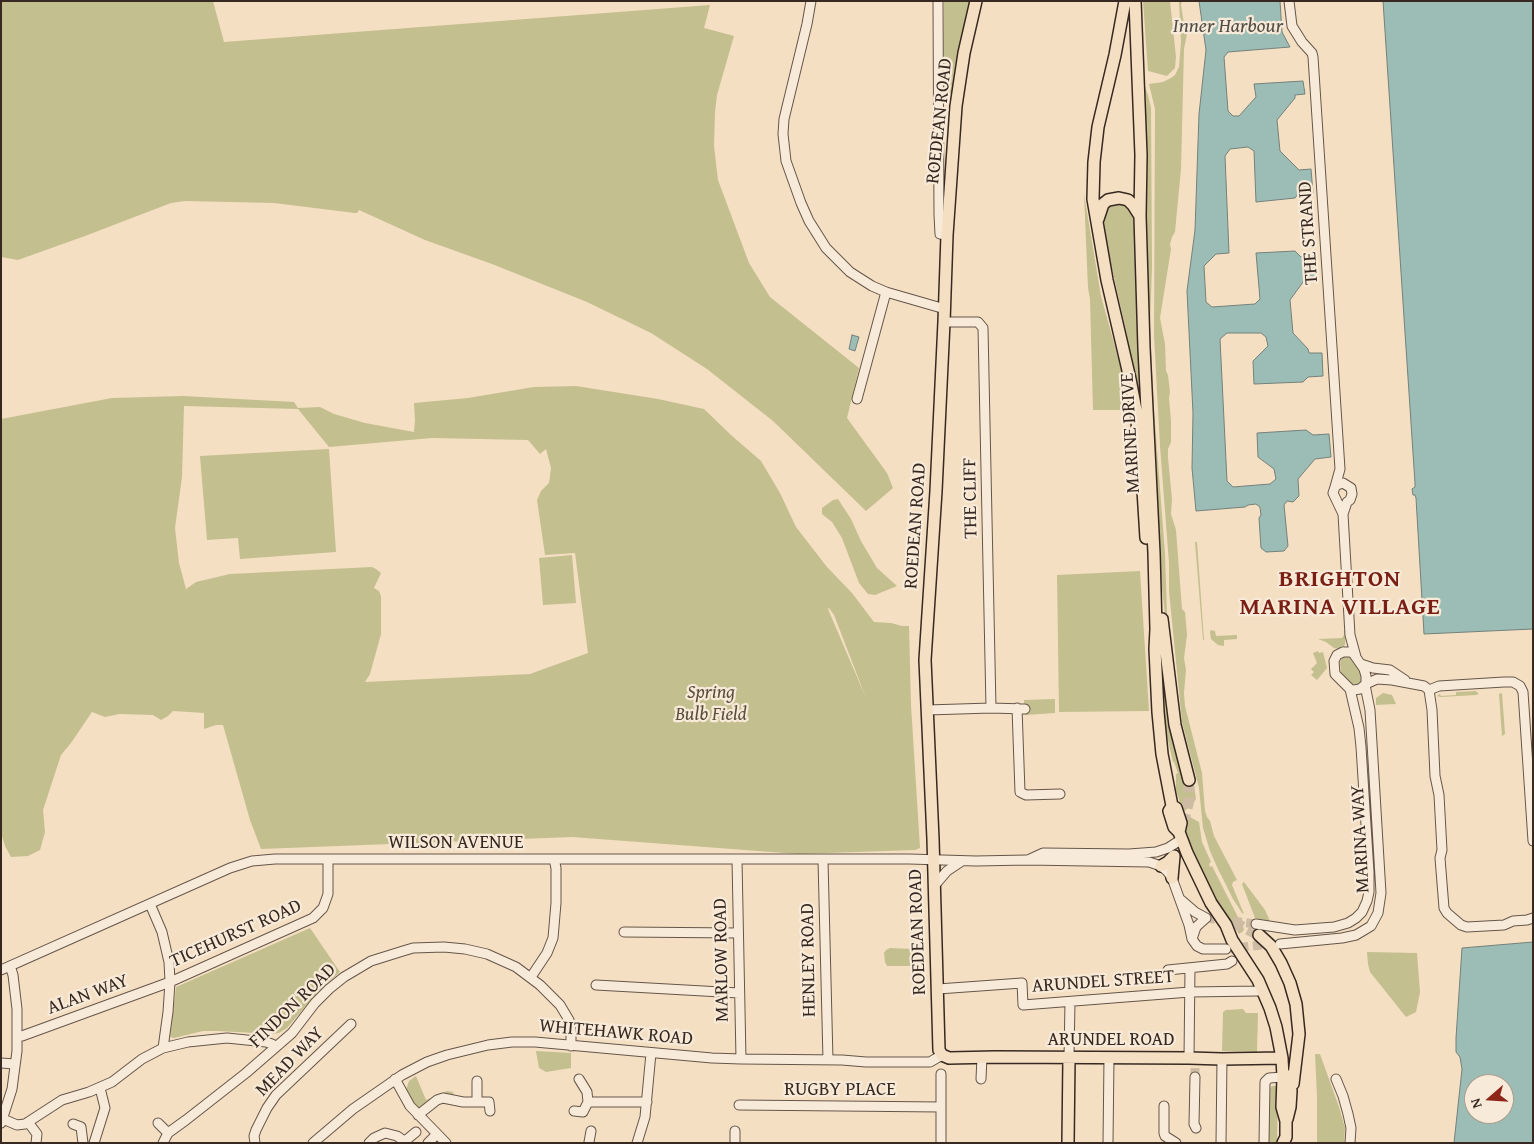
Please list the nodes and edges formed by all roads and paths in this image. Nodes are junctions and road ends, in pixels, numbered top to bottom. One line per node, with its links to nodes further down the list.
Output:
1 (811, 1): 10 (street)
2 (938, 1): 7 (street)
3 (976, 1): 7 (main road, ROEDEAN ROAD)
4 (1125, 1): 9 (main road, MARINE DRIVE)
5 (1135, 1): 8 (main road, MARINE DRIVE)
6 (1289, 1): 16 (street, THE STRAND)
7 (944, 199): 11 (main road, ROEDEAN ROAD)
8 (1140, 216): 9 (main road, MARINE DRIVE); 19 (main road, MARINE DRIVE)
9 (1097, 226): 21 (main road, MARINE DRIVE)
10 (886, 292): 11 (street); 13 (street)
11 (945, 309): 12 (main road, ROEDEAN ROAD)
12 (944, 322): 28 (street, THE CLIFF); 29 (main road, ROEDEAN ROAD)
13 (860, 390): 14 (street); 15 (street)
14 (870, 392)
15 (857, 399)
16 (1341, 470): 17 (street, THE STRAND); 17 (street, THE STRAND)
17 (1342, 485): 18 (street); 18 (street)
18 (1342, 502): 20 (street)
19 (1154, 553): 21 (main road, MARINE DRIVE); 30 (main road)
20 (1350, 635): 22 (street); 23 (street)
21 (1155, 649): 32 (main road, MARINE DRIVE)
22 (1343, 652): 23 (street); 26 (street)
23 (1359, 660): 24 (street); 25 (street)
24 (1406, 682): 25 (street); 27 (street)
25 (1366, 685): 26 (street); 52 (street, MARINA WAY)
26 (1350, 689): 48 (street, MARINA WAY)
27 (1429, 690): 33 (street); 46 (street)
28 (991, 708): 29 (street); 31 (street)
29 (927, 710): 38 (main road, ROEDEAN ROAD)
30 (1189, 780)
31 (1060, 794)
32 (1181, 835): 39 (street); 47 (main road, MARINE DRIVE)
33 (1533, 841)
34 (554, 859): 35 (street, WILSON AVENUE); 36 (street, WILSON AVENUE); 58 (street)
35 (328, 860): 45 (street, WILSON AVENUE); 59 (street, TICEHURST ROAD)
36 (737, 860): 37 (street, WILSON AVENUE); 50 (street, MARLOW ROAD)
37 (823, 860): 38 (street, WILSON AVENUE); 81 (street, HENLEY ROAD)
38 (933, 860): 40 (street); 43 (main road, ROEDEAN ROAD)
39 (1027, 860): 40 (street); 41 (street)
40 (962, 861): 43 (street)
41 (1161, 866): 42 (street); 42 (main road)
42 (1172, 878): 44 (street)
43 (934, 885): 61 (main road, ROEDEAN ROAD)
44 (1179, 898): 51 (street); 51 (street)
45 (150, 904): 55 (street, WILSON AVENUE); 59 (street)
46 (1533, 918)
47 (1226, 925): 62 (main road, MARINE DRIVE); 94 (main road, MARINE DRIVE)
48 (1257, 930): 94 (main road)
49 (624, 932): 50 (street)
50 (738, 932): 63 (street, MARLOW ROAD)
51 (1192, 939): 53 (street)
52 (1280, 944)
53 (1226, 949)
54 (1232, 960): 56 (street)
55 (6, 968): 68 (street)
56 (1190, 968): 57 (street); 64 (street)
57 (1168, 970)
58 (531, 977): 70 (street, FINDON ROAD); 72 (street, FINDON ROAD)
59 (170, 982): 68 (street, ALAN WAY); 71 (street)
60 (596, 985): 63 (street)
61 (938, 989): 65 (street, ARUNDEL STREET); 74 (main road, ROEDEAN ROAD)
62 (1262, 990): 64 (street, ARUNDEL STREET); 78 (main road, MARINE DRIVE)
63 (739, 992): 79 (street, MARLOW ROAD)
64 (1190, 992): 65 (street, ARUNDEL STREET); 82 (street)
65 (1070, 1002): 76 (street)
66 (351, 1024): 67 (street, MEAD WAY)
67 (342, 1032): 69 (street, MEAD WAY); 122 (street, MEAD WAY)
68 (18, 1036): 84 (street)
69 (350, 1038)
70 (571, 1046): 73 (street, WHITEHAWK ROAD); 88 (street, WHITEHAWK ROAD)
71 (163, 1048): 72 (street); 93 (street)
72 (274, 1048): 113 (street, FINDON ROAD)
73 (651, 1053): 79 (street, WHITEHAWK ROAD); 97 (street)
74 (942, 1055): 75 (main road, ARUNDEL ROAD); 81 (street, WHITEHAWK ROAD)
75 (982, 1057): 76 (main road, ARUNDEL ROAD); 90 (street)
76 (1068, 1057): 77 (main road, ARUNDEL ROAD); 130 (main road)
77 (1109, 1058): 82 (main road, ARUNDEL ROAD); 131 (street)
78 (1282, 1058): 80 (main road, ARUNDEL ROAD); 87 (main road, MARINE DRIVE)
79 (741, 1059): 81 (street, WHITEHAWK ROAD)
80 (1222, 1059): 82 (main road, ARUNDEL ROAD); 133 (street)
81 (828, 1060)
82 (1193, 1061)
83 (1, 1063): 84 (street)
84 (16, 1064): 104 (street)
85 (941, 1074): 99 (street)
86 (1195, 1077): 109 (street)
87 (1283, 1077): 105 (main road, MARINE DRIVE); 134 (street)
88 (395, 1079): 103 (street); 123 (street, WHITEHAWK ROAD)
89 (579, 1079): 96 (street)
90 (981, 1079)
91 (1336, 1080): 135 (street)
92 (477, 1081): 95 (street)
93 (100, 1088): 106 (street); 120 (street)
94 (1291, 1091): 105 (main road, MARINE DRIVE)
95 (477, 1102): 101 (street); 103 (street)
96 (588, 1102): 97 (street); 102 (street)
97 (647, 1102): 127 (street)
98 (739, 1105): 99 (street, RUGBY PLACE)
99 (941, 1106): 129 (street)
100 (1164, 1106): 132 (street)
101 (490, 1111)
102 (574, 1111)
103 (418, 1115): 114 (street)
104 (2, 1121): 106 (street)
105 (1286, 1121): 115 (main road)
106 (28, 1122): 118 (street)
107 (158, 1123): 113 (street)
108 (72, 1124): 119 (street)
109 (1196, 1128)
110 (591, 1131): 117 (street)
111 (735, 1131): 128 (street)
112 (416, 1132): 116 (street)
113 (168, 1133): 121 (street, FINDON ROAD)
114 (437, 1134): 125 (street); 126 (street)
115 (1286, 1141)
116 (406, 1142): 124 (street)
117 (589, 1142)
118 (36, 1143)
119 (83, 1143)
120 (94, 1143)
121 (163, 1143)
122 (255, 1143)
123 (313, 1143)
124 (369, 1143)
125 (428, 1143)
126 (446, 1143)
127 (638, 1143)
128 (735, 1143)
129 (940, 1143)
130 (1068, 1143)
131 (1108, 1143)
132 (1176, 1143)
133 (1221, 1143)
134 (1264, 1143)
135 (1350, 1143)

